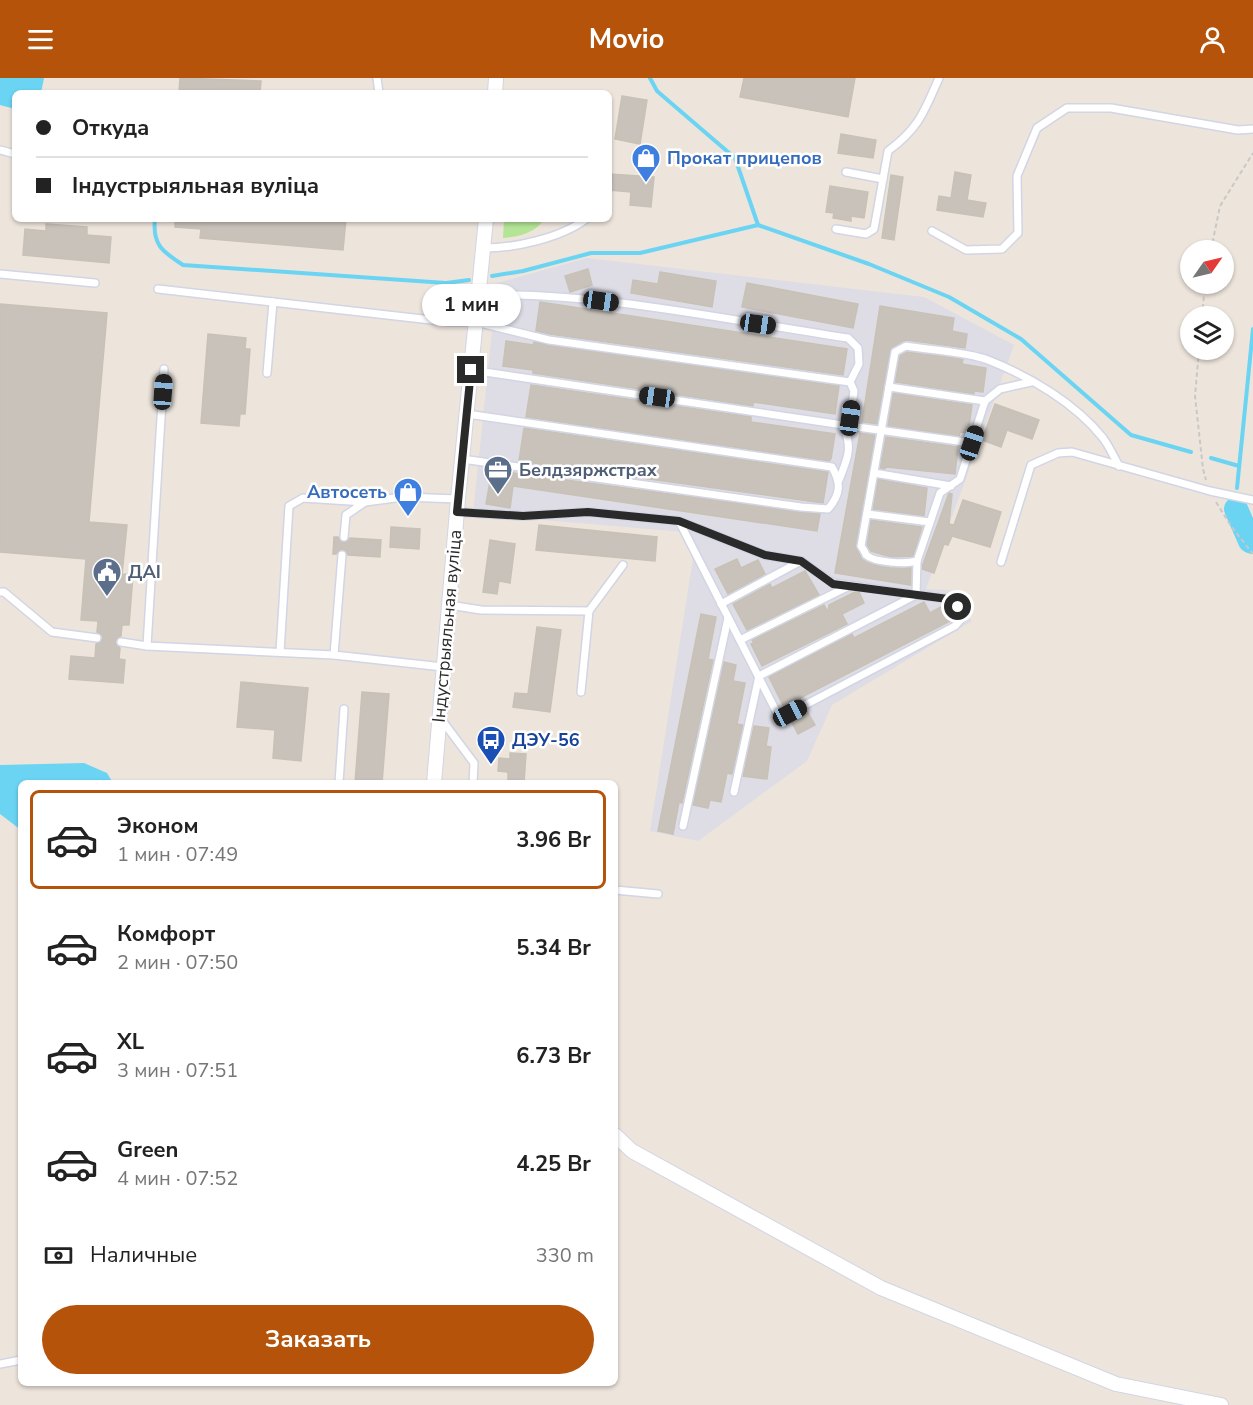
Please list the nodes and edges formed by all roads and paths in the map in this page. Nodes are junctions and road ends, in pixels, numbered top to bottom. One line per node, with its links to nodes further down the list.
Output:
1 (939, 78): 5 (lane)
2 (1253, 129): 9 (lane)
3 (1253, 153): 10 (path)
4 (846, 172): 5 (lane)
5 (883, 179): 8 (lane)
6 (486, 222): 11 (street, Індустрыяльная вуліца)
7 (582, 222): 11 (lane)
8 (836, 229)
9 (932, 231)
10 (1213, 240)
11 (484, 248): 15 (street, Індустрыяльная вуліца)
12 (0, 274): 13 (lane)
13 (95, 284)
14 (158, 289): 16 (lane)
15 (479, 295): 17 (street, Індустрыяльная вуліца); 22 (lane)
16 (273, 302): 17 (lane); 21 (lane)
17 (476, 322): 20 (street, Індустрыяльная вуліца); 22 (lane)
18 (1198, 360): 35 (path)
19 (164, 369): 59 (lane)
20 (471, 370): 26 (street, Індустрыяльная вуліца); 27 (lane)
21 (267, 373)
22 (850, 382): 27 (lane)
23 (1031, 382): 24 (lane); 25 (lane); 31 (lane)
24 (889, 387): 25 (lane); 28 (lane)
25 (985, 401): 29 (lane)
26 (467, 414): 30 (street, Індустрыяльная вуліца); 33 (lane)
27 (843, 425): 28 (lane); 33 (lane)
28 (882, 430): 29 (lane); 32 (lane)
29 (972, 443): 34 (lane)
30 (462, 459): 33 (lane); 38 (street, Індустрыяльная вуліца)
31 (1119, 466): 35 (lane); 47 (lane)
32 (874, 473): 34 (lane); 39 (lane)
33 (839, 480)
34 (951, 486): 41 (lane)
35 (1210, 491): 36 (lane); 43 (path)
36 (1253, 500)
37 (365, 502): 38 (lane); 42 (lane); 60 (lane)
38 (458, 505): 40 (lane); 53 (street, Індустрыяльная вуліца)
39 (867, 514): 41 (lane); 46 (lane)
40 (679, 521): 45 (lane); 52 (lane)
41 (930, 522): 46 (lane)
42 (344, 537)
43 (1253, 554)
44 (342, 555): 61 (lane)
45 (801, 561): 49 (lane); 52 (lane)
46 (916, 561): 51 (lane)
47 (1001, 562)
48 (623, 565): 54 (lane)
49 (849, 586): 51 (lane); 57 (lane)
50 (0, 592): 56 (lane)
51 (916, 595): 63 (lane); 63 (lane)
52 (721, 604): 55 (lane)
53 (449, 605): 54 (lane); 62 (street, Індустрыяльная вуліца)
54 (589, 611): 64 (lane)
55 (728, 618): 57 (lane); 71 (lane)
56 (97, 638)
57 (740, 640): 63 (lane)
58 (121, 642): 59 (lane)
59 (147, 646): 60 (lane)
60 (280, 652): 61 (lane)
61 (334, 655): 62 (lane)
62 (443, 667): 66 (street, Індустрыяльная вуліца)
63 (759, 676): 70 (lane)
64 (581, 692)
65 (344, 709): 67 (lane)
66 (439, 717): 68 (street, Індустрыяльная вуліца); 69 (lane)
67 (339, 780)
68 (434, 780)
69 (472, 780)
70 (734, 792)
71 (683, 826)
72 (618, 890): 73 (lane)
73 (658, 894)
74 (618, 1138): 77 (street)
75 (18, 1360): 76 (lane)
76 (0, 1364)
77 (1221, 1405)

